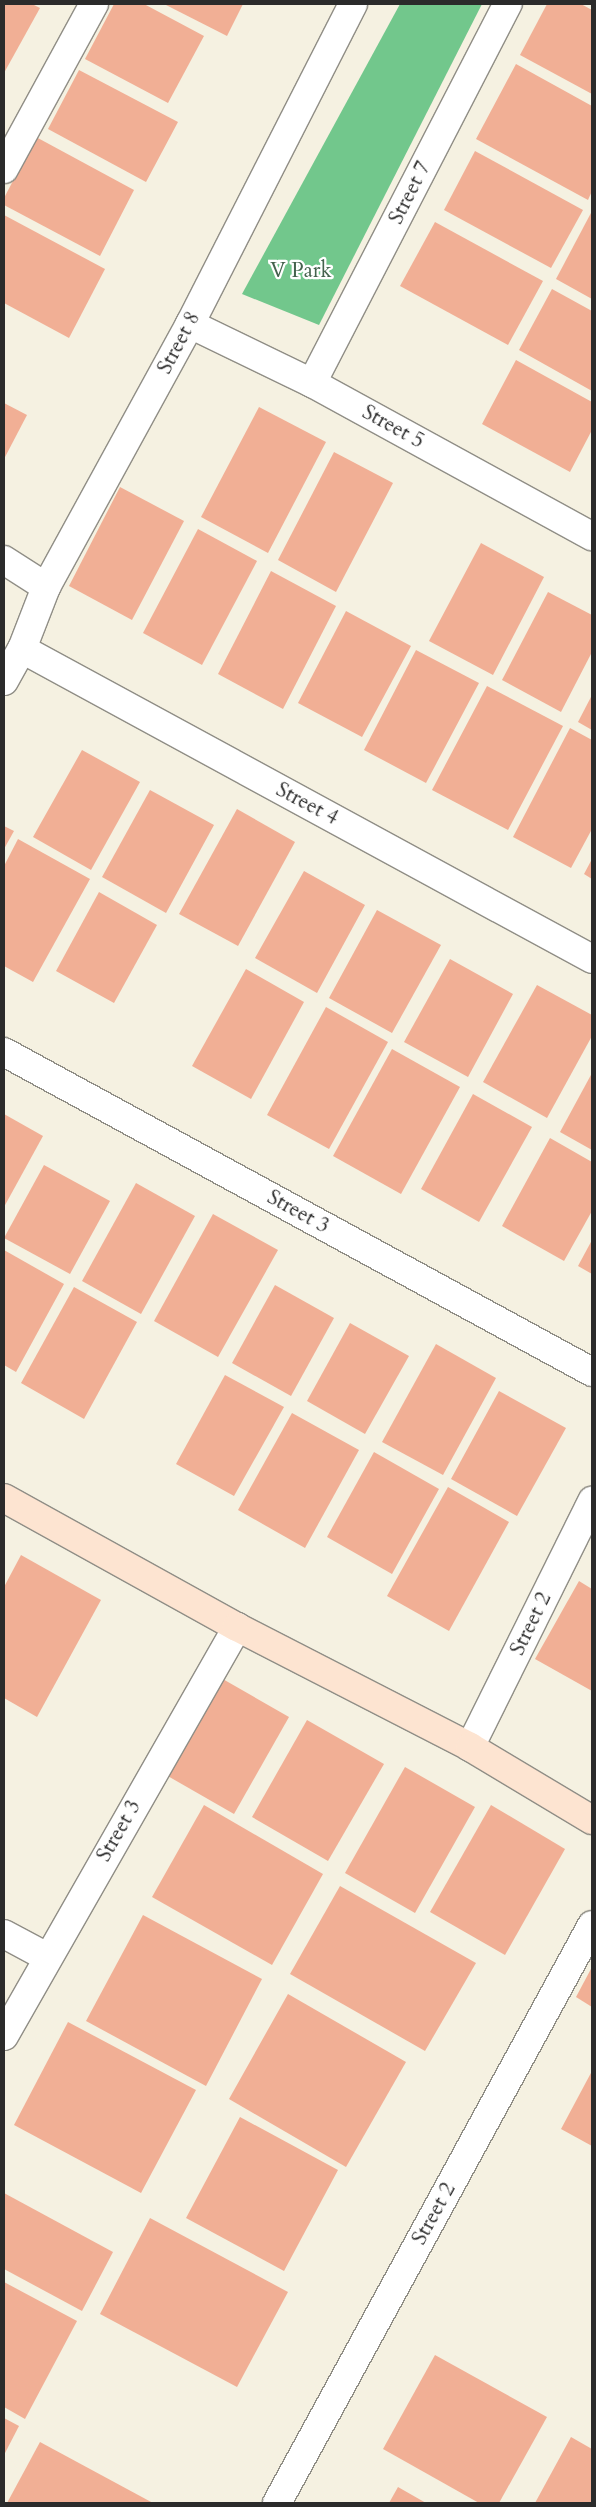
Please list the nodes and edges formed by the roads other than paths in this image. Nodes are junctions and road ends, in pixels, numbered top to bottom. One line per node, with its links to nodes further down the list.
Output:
1 (94, 4): 4 (street)
2 (353, 4): 6 (street, Street 8)
3 (508, 4): 7 (street, Street 7)
4 (12, 135): 5 (street)
5 (4, 168)
6 (190, 324): 7 (street, Street 5); 10 (street, Street 8)
7 (312, 383): 8 (street, Street 5)
8 (592, 536)
9 (4, 560): 10 (street)
10 (46, 587): 11 (street, Street 8)
11 (22, 649): 12 (street, Street 8); 13 (street, Street 4)
12 (4, 681)
13 (592, 959)
14 (4, 1052): 15 (street, Street 3)
15 (592, 1372)
16 (4, 1498): 18 (street)
17 (592, 1501): 19 (street, Street 2)
18 (237, 1628): 19 (street); 23 (street, Street 3)
19 (470, 1747): 20 (street)
20 (592, 1820)
21 (592, 1925): 25 (street, Street 2)
22 (4, 1934): 23 (street)
23 (47, 1957): 24 (street, Street 3)
24 (4, 2036)
25 (277, 2503)

